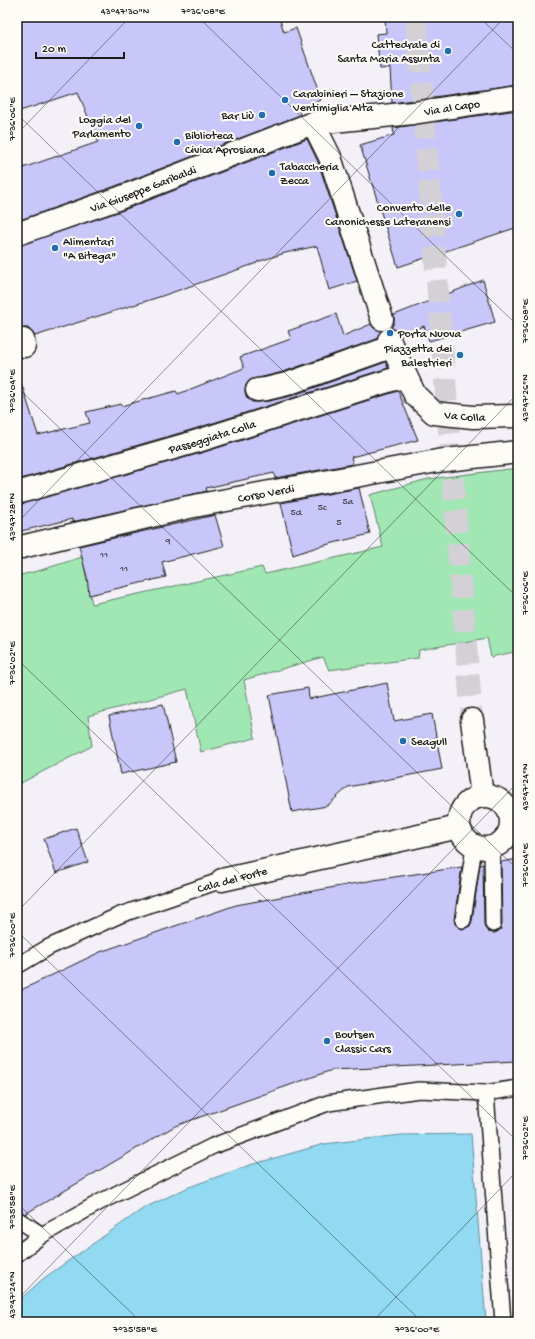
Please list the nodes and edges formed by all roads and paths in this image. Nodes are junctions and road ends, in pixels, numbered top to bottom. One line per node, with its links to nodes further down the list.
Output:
1 (518, 97): 2 (street, Via al Capo)
2 (313, 123): 3 (street, Via Giuseppe Garibaldi); 4 (street)
3 (17, 234)
4 (382, 319)
5 (406, 377): 6 (street, Va Colla); 7 (street, Va Colla); 9 (street, Passeggiata Colla)
6 (257, 390)
7 (518, 416)
8 (518, 452): 10 (street, Corso Verdi)
9 (17, 493)
10 (17, 548)
11 (472, 720): 12 (street)
12 (482, 796): 13 (street); 14 (street)
13 (514, 812): 15 (street)
14 (459, 828): 15 (street); 16 (street, Cala del Forte)
15 (483, 848): 17 (lane); 18 (lane)
16 (222, 880): 19 (lane, Cala del Forte)
17 (463, 920)
18 (493, 924)
19 (17, 966)
20 (518, 1088): 21 (lane)
21 (486, 1093): 23 (lane); 25 (lane)
22 (17, 1219): 23 (lane)
23 (42, 1235): 24 (lane)
24 (17, 1254)
25 (502, 1322)

